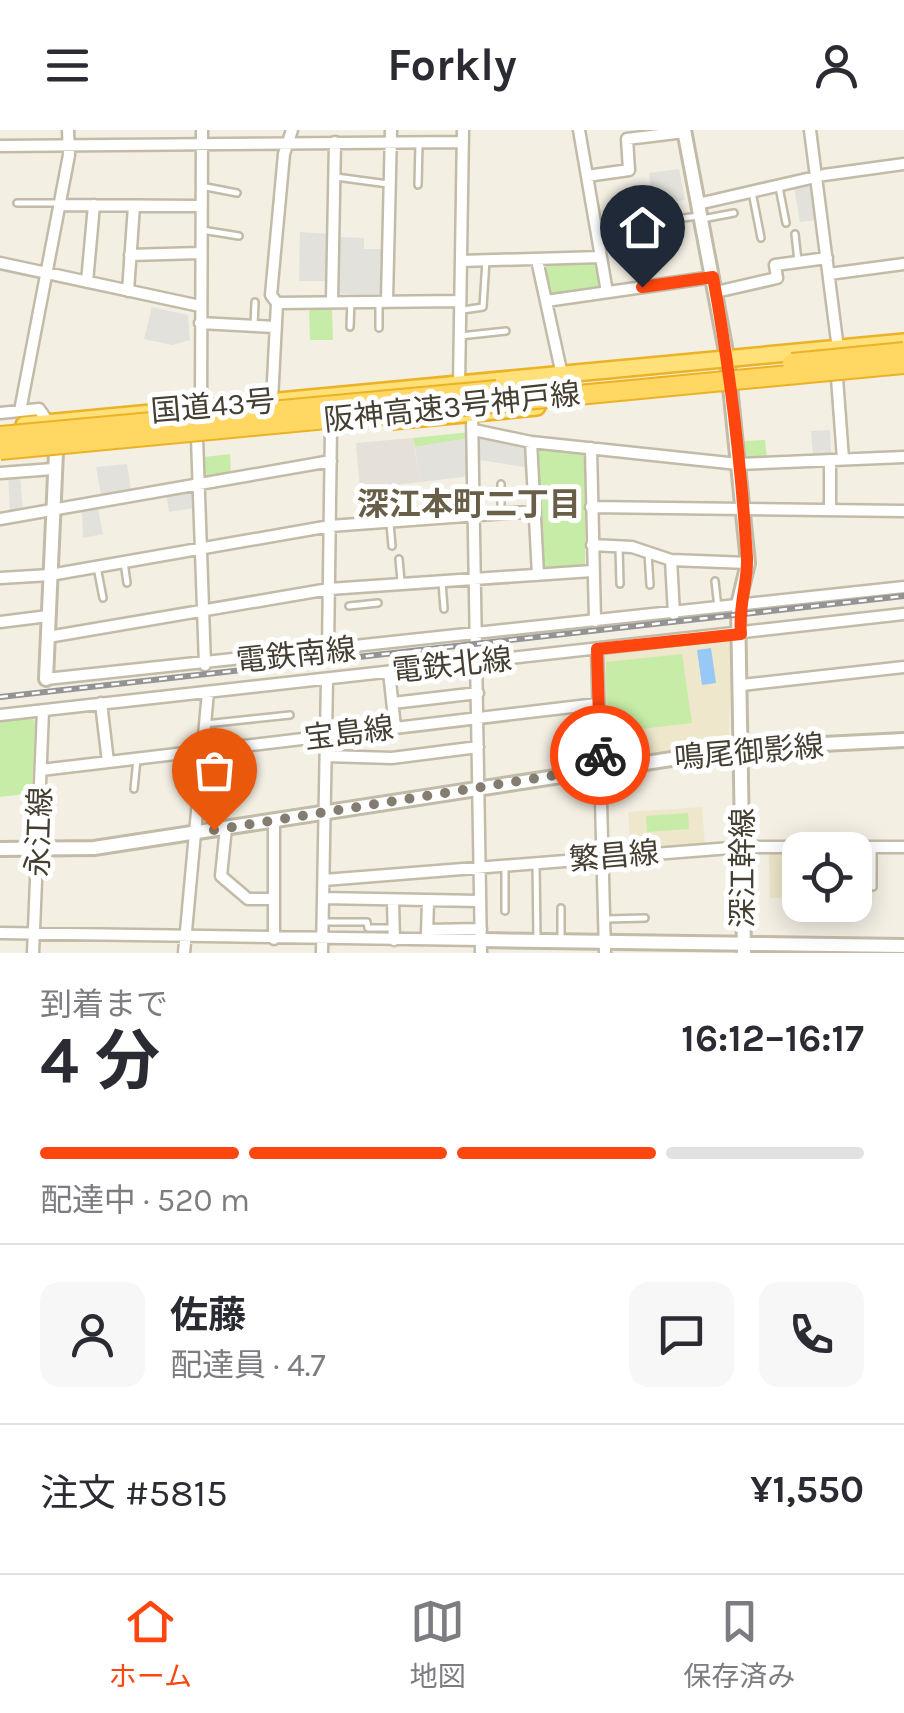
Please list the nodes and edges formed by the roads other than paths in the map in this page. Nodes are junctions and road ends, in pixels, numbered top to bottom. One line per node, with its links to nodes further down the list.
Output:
1 (68, 130): 14 (street)
2 (202, 130): 13 (street)
3 (292, 130): 12 (street)
4 (579, 130): 18 (street)
5 (810, 130): 19 (street)
6 (684, 131): 18 (street); 31 (street, 深江幹線)
7 (390, 136): 10 (street); 11 (street); 20 (street)
8 (438, 136): 9 (street); 11 (street)
9 (463, 136): 45 (street)
10 (342, 138): 12 (street); 17 (street)
11 (418, 141): 21 (lane)
12 (287, 143): 13 (street); 61 (street)
13 (201, 144): 14 (street); 22 (street)
14 (70, 145): 15 (street); 27 (street)
15 (0, 146)
16 (904, 164): 19 (street)
17 (335, 176): 20 (lane); 56 (street)
18 (588, 176): 41 (street)
19 (818, 178): 23 (street); 42 (street)
20 (388, 184): 58 (street)
21 (418, 185)
22 (200, 186): 25 (lane); 30 (street)
23 (778, 186): 24 (street); 34 (lane)
24 (752, 192): 31 (street); 38 (lane)
25 (238, 193)
26 (17, 203): 27 (lane)
27 (60, 204): 28 (street); 49 (street)
28 (94, 205): 29 (street); 52 (street)
29 (134, 206): 30 (street); 40 (street)
30 (200, 206): 35 (street)
31 (700, 213): 32 (lane); 33 (lane); 51 (street, 深江幹線)
32 (734, 213)
33 (667, 220)
34 (786, 223)
35 (200, 229): 37 (lane); 39 (street)
36 (795, 234): 46 (lane)
37 (239, 236)
38 (762, 238)
39 (200, 253): 40 (street); 63 (street)
40 (130, 255): 53 (street)
41 (601, 257): 44 (street); 54 (street)
42 (826, 258): 46 (street); 50 (street)
43 (486, 260): 44 (street); 45 (street); 62 (lane)
44 (538, 260): 59 (street)
45 (460, 261): 62 (street)
46 (798, 261): 55 (street)
47 (0, 264): 49 (street)
48 (904, 264): 50 (street)
49 (46, 272): 52 (street); 82 (street)
50 (829, 274): 72 (street)
51 (713, 277): 54 (street); 55 (street, 深江幹線)
52 (87, 282): 53 (street)
53 (128, 291): 63 (street)
54 (607, 292): 59 (street)
55 (716, 292): 74 (street, 深江幹線)
56 (332, 300): 57 (street); 61 (street)
57 (350, 300): 58 (street); 67 (lane)
58 (383, 300): 62 (street); 68 (lane)
59 (546, 300): 76 (street)
60 (254, 302): 65 (lane)
61 (277, 304): 66 (street)
62 (460, 305): 70 (street)
63 (200, 306): 64 (street)
64 (200, 323): 65 (street); 81 (street)
65 (254, 326): 66 (street)
66 (275, 326): 80 (street)
67 (350, 327)
68 (379, 328)
69 (506, 331): 70 (lane)
70 (460, 336): 78 (street)
71 (904, 342): 72 (highway, 国道43号)
72 (838, 349): 74 (highway, 国道43号)
73 (904, 352): 88 (highway, 阪神高速3号神戸線, bridge)
74 (728, 357): 76 (highway, 国道43号); 79 (street, 深江幹線)
75 (904, 368): 77 (highway, 国道43号); 92 (highway, 阪神高速3号神戸線, bridge)
76 (562, 375): 78 (highway, 国道43号)
77 (837, 378): 79 (highway, 国道43号); 94 (street)
78 (459, 385): 80 (highway, 国道43号)
79 (731, 389): 85 (highway, 国道43号); 98 (street, 深江幹線)
80 (272, 401): 81 (highway, 国道43号)
81 (200, 407): 84 (highway, 国道43号)
82 (20, 411): 83 (street); 84 (street)
83 (0, 413)
84 (49, 422): 87 (highway, 国道43号)
85 (473, 422): 86 (highway, 国道43号); 90 (street); 109 (street)
86 (331, 426): 89 (highway, 国道43号); 97 (street)
87 (0, 428)
88 (0, 436)
89 (197, 438): 95 (highway, 国道43号); 101 (street)
90 (531, 442): 91 (street); 106 (street)
91 (591, 448): 98 (street); 102 (street)
92 (0, 453): 95 (highway, 国道43号)
93 (904, 458): 94 (street)
94 (843, 459): 96 (street)
95 (54, 460): 99 (street); 107 (street)
96 (830, 460): 98 (street); 104 (street)
97 (331, 461): 101 (street); 112 (street)
98 (738, 464): 103 (street, 深江幹線)
99 (0, 473)
100 (501, 484): 108 (lane)
101 (199, 485): 107 (street); 118 (street)
102 (591, 506): 103 (street); 115 (street)
103 (741, 507): 104 (street); 123 (street, 深江幹線)
104 (830, 510): 105 (street)
105 (904, 511)
106 (535, 512): 108 (street); 114 (street)
107 (51, 513): 110 (street); 126 (street)
108 (501, 514): 109 (street)
109 (474, 516): 111 (street); 129 (street)
110 (0, 520)
111 (390, 522): 112 (street); 117 (lane)
112 (330, 526): 118 (street); 138 (street)
113 (522, 536): 114 (lane)
114 (536, 536): 127 (street)
115 (592, 545): 116 (street); 125 (street)
116 (619, 545): 119 (street); 134 (lane)
117 (392, 546)
118 (202, 549): 122 (street); 144 (street)
119 (648, 553): 121 (street); 135 (lane)
120 (400, 559): 133 (lane)
121 (671, 560): 123 (street); 145 (street)
122 (124, 562): 124 (street); 132 (lane)
123 (748, 563): 140 (street, 深江幹線)
124 (97, 567): 126 (street); 139 (lane)
125 (592, 571): 127 (street); 148 (street)
126 (50, 575): 128 (street); 147 (street)
127 (538, 575): 129 (street)
128 (0, 578)
129 (476, 579): 130 (street); 151 (street)
130 (442, 581): 133 (street); 142 (lane)
131 (715, 581): 143 (lane)
132 (127, 583)
133 (401, 584): 136 (street)
134 (620, 584)
135 (650, 585)
136 (370, 586): 138 (street); 141 (lane)
137 (904, 586): 140 (street, 電鉄南線)
138 (329, 589): 144 (street); 154 (street)
139 (103, 598)
140 (738, 605): 143 (street, 電鉄南線); 150 (street, 深江幹線)
141 (349, 606)
142 (444, 608)
143 (718, 608): 145 (street, 電鉄南線)
144 (204, 610): 152 (street); 156 (street)
145 (674, 614): 148 (street, 電鉄南線)
146 (904, 614): 150 (street, 電鉄北線)
147 (48, 616): 149 (street); 152 (street)
148 (596, 621): 151 (street, 電鉄南線)
149 (0, 622)
150 (741, 634): 153 (street, 電鉄北線); 161 (street, 深江幹線)
151 (476, 635): 154 (street, 電鉄南線); 155 (street)
152 (48, 637): 159 (street)
153 (597, 649): 155 (street, 電鉄北線); 166 (street)
154 (328, 652): 156 (street, 電鉄南線)
155 (477, 663): 158 (street, 電鉄北線); 163 (street)
156 (205, 665): 159 (street, 電鉄南線)
157 (904, 667): 161 (street)
158 (389, 672): 160 (street, 電鉄北線); 165 (street)
159 (46, 679)
160 (327, 680): 162 (street, 電鉄北線); 173 (street)
161 (742, 685): 176 (street, 深江幹線)
162 (208, 692): 164 (street, 電鉄北線); 171 (street)
163 (478, 693): 165 (street); 170 (street)
164 (101, 703): 167 (street, 電鉄北線); 180 (street)
165 (392, 703): 172 (street)
166 (598, 704): 170 (street, 宝島線); 181 (street)
167 (43, 710): 168 (street, 電鉄北線); 182 (street, 永江線)
168 (0, 715)
169 (290, 716): 171 (lane)
170 (478, 718): 172 (street, 宝島線); 175 (street)
171 (205, 724): 177 (street)
172 (395, 728): 173 (street, 宝島線)
173 (326, 735): 177 (street, 宝島線); 178 (street)
174 (904, 740): 176 (street, 鳴尾御影線)
175 (478, 747): 178 (street); 183 (street)
176 (743, 748): 181 (street, 鳴尾御影線); 190 (street, 深江幹線)
177 (202, 752): 179 (street, 宝島線); 188 (street)
178 (326, 756): 185 (street)
179 (137, 759): 180 (street, 宝島線); 184 (lane)
180 (108, 762): 182 (street, 宝島線)
181 (600, 768): 183 (street, 鳴尾御影線); 194 (street)
182 (41, 770): 192 (street, 永江線)
183 (478, 788): 185 (street, 鳴尾御影線); 197 (street)
184 (134, 789)
185 (326, 812): 186 (street, 鳴尾御影線); 198 (street)
186 (274, 820): 187 (street, 鳴尾御影線); 201 (street)
187 (226, 828): 188 (street, 鳴尾御影線); 201 (street)
188 (195, 832): 192 (street, 鳴尾御影線); 214 (street)
189 (904, 846): 191 (street, 繁昌線)
190 (743, 847): 191 (street, 繁昌線); 194 (street, 繁昌線); 223 (street, 深江幹線)
191 (873, 847): 199 (lane)
192 (37, 848): 193 (street, 鳴尾御影線); 211 (street, 永江線)
193 (0, 849)
194 (603, 857): 195 (street, 繁昌線); 208 (street)
195 (536, 862): 196 (street, 繁昌線); 218 (lane)
196 (505, 865): 197 (street, 繁昌線); 206 (lane)
197 (479, 868): 198 (street, 繁昌線); 202 (street)
198 (324, 880): 200 (street)
199 (873, 887)
200 (323, 898): 203 (street); 209 (street)
201 (274, 899): 215 (street)
202 (479, 901): 204 (street); 217 (street)
203 (393, 902): 204 (street); 212 (street)
204 (428, 902): 213 (street)
205 (560, 908): 219 (lane)
206 (504, 910)
207 (645, 918): 208 (lane)
208 (604, 919): 222 (street)
209 (323, 922): 212 (lane); 216 (street)
210 (0, 933): 211 (street)
211 (35, 933): 214 (street); 225 (street, 永江線)
212 (394, 934): 213 (street); 216 (street)
213 (427, 935): 217 (street)
214 (185, 938): 215 (street); 226 (street)
215 (274, 939): 216 (street)
216 (322, 940): 227 (street)
217 (481, 941): 221 (street)
218 (542, 945): 219 (street); 221 (street)
219 (562, 946): 222 (street)
220 (904, 946): 224 (street)
221 (503, 947)
222 (605, 948): 223 (street)
223 (744, 949): 224 (street)
224 (824, 950)
225 (33, 953)
226 (184, 953)
227 (322, 953)

